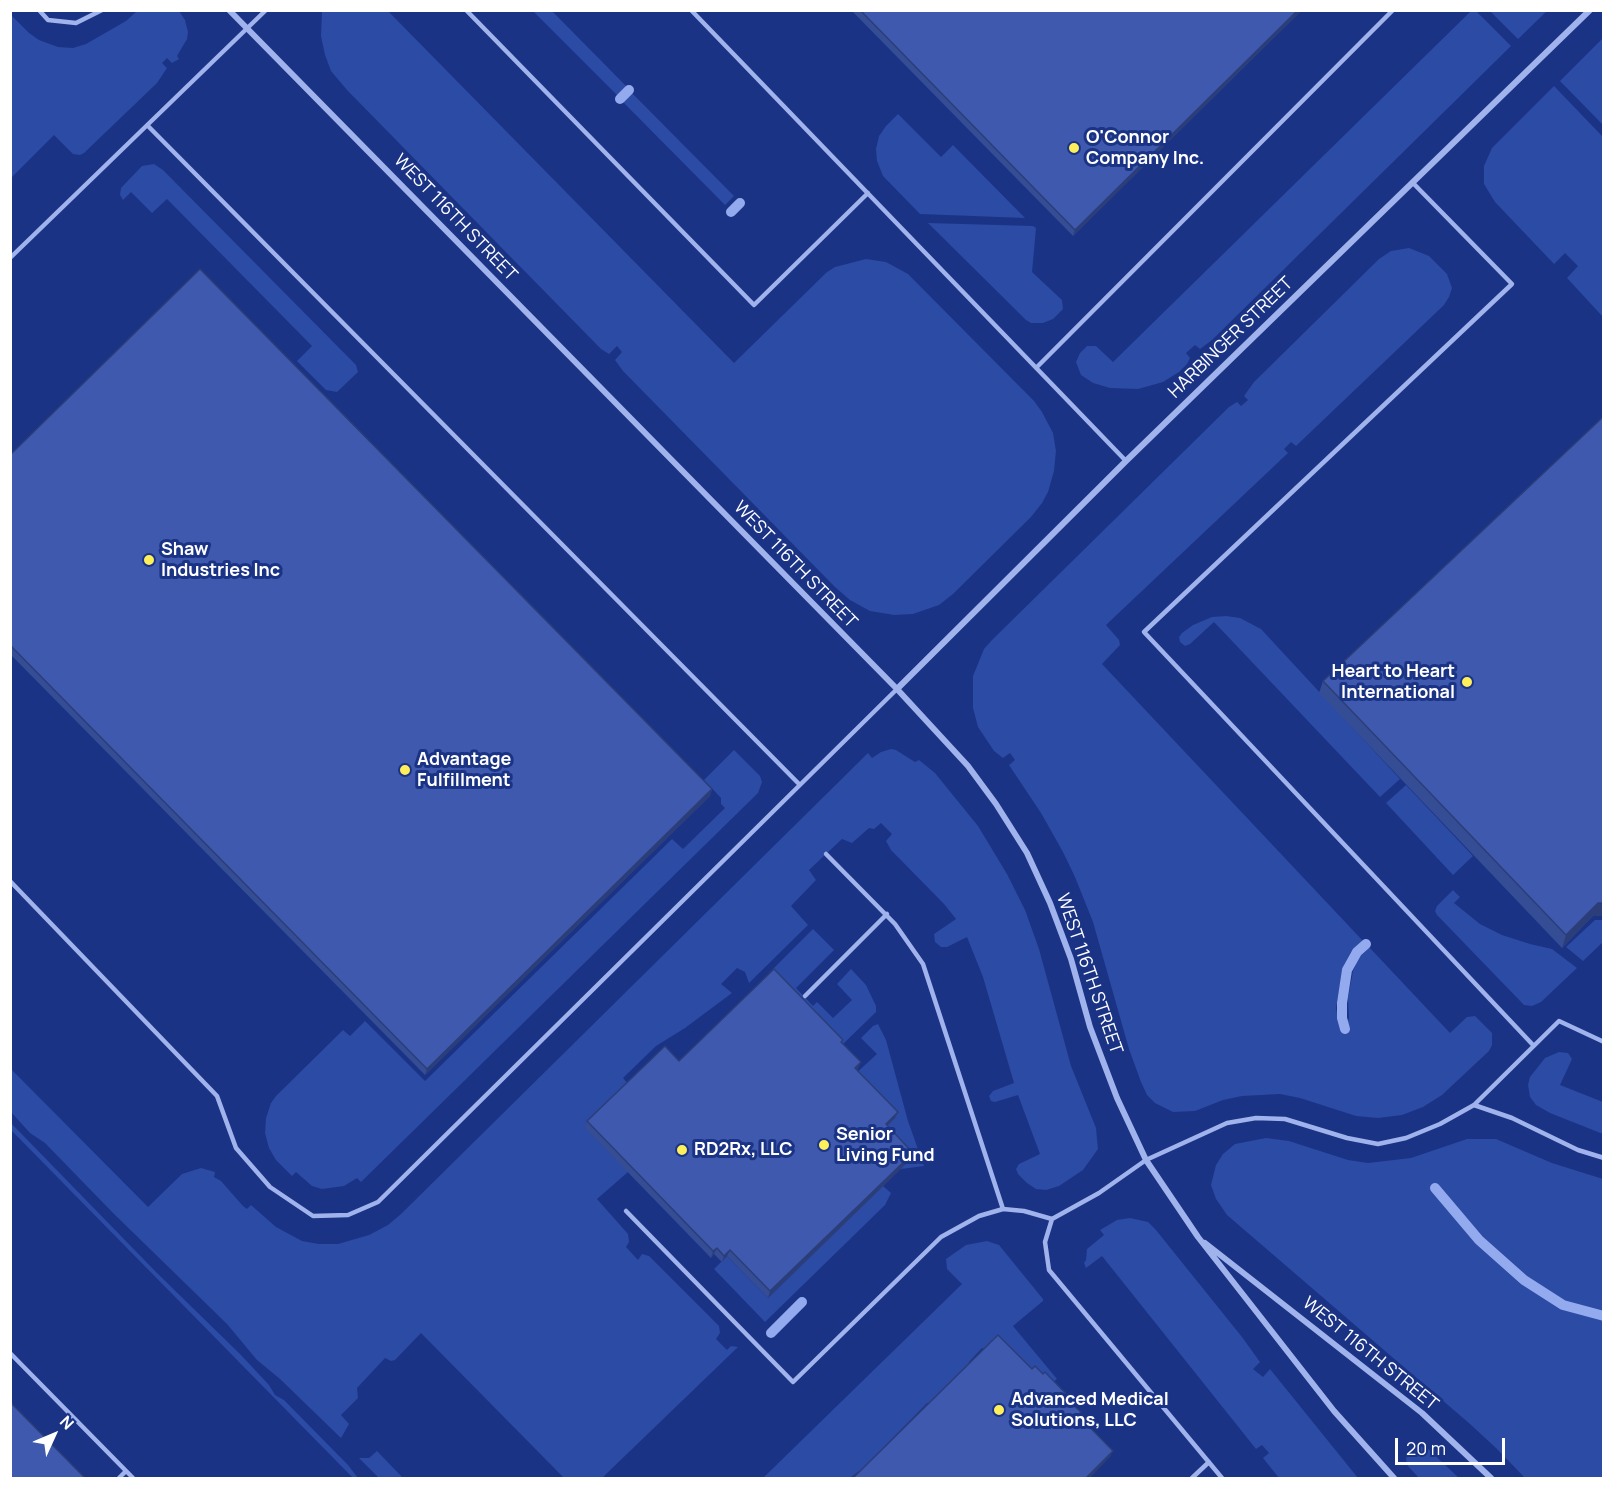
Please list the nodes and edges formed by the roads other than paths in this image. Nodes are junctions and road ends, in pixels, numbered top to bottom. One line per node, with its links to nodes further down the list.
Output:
1 (39, 10): 2 (lane)
2 (102, 10)
3 (229, 10): 9 (street, WEST 116TH STREET)
4 (266, 10): 9 (lane)
5 (466, 10): 12 (lane)
6 (691, 10): 12 (lane)
7 (1394, 10): 14 (lane)
8 (1590, 10): 11 (street, HARBINGER STREET)
9 (248, 29): 10 (lane); 16 (street, WEST 116TH STREET)
10 (148, 126): 13 (lane); 17 (lane)
11 (1413, 183): 15 (street, HARBINGER STREET); 23 (lane)
12 (868, 193): 14 (lane)
13 (10, 258)
14 (1037, 367): 15 (lane)
15 (1126, 461): 16 (street, HARBINGER STREET)
16 (897, 689): 17 (lane); 26 (street, WEST 116TH STREET)
17 (800, 785): 19 (lane)
18 (826, 854): 20 (lane)
19 (10, 881)
20 (886, 914): 21 (lane); 27 (lane)
21 (805, 996)
22 (1604, 1042): 23 (lane)
23 (1533, 1045): 24 (lane)
24 (1474, 1105): 25 (lane); 26 (lane)
25 (1604, 1158)
26 (1146, 1160): 29 (lane); 30 (street, WEST 116TH STREET)
27 (1003, 1209): 28 (lane); 29 (lane)
28 (626, 1211)
29 (1052, 1219): 32 (lane)
30 (1198, 1237): 38 (street, WEST 116TH STREET); 39 (street, WEST 116TH STREET)
31 (10, 1353): 33 (lane)
32 (1209, 1462): 36 (lane); 37 (lane)
33 (126, 1471): 34 (lane); 35 (lane)
34 (119, 1479)
35 (133, 1479)
36 (1192, 1479)
37 (1222, 1479)
38 (1394, 1479)
39 (1491, 1479)

